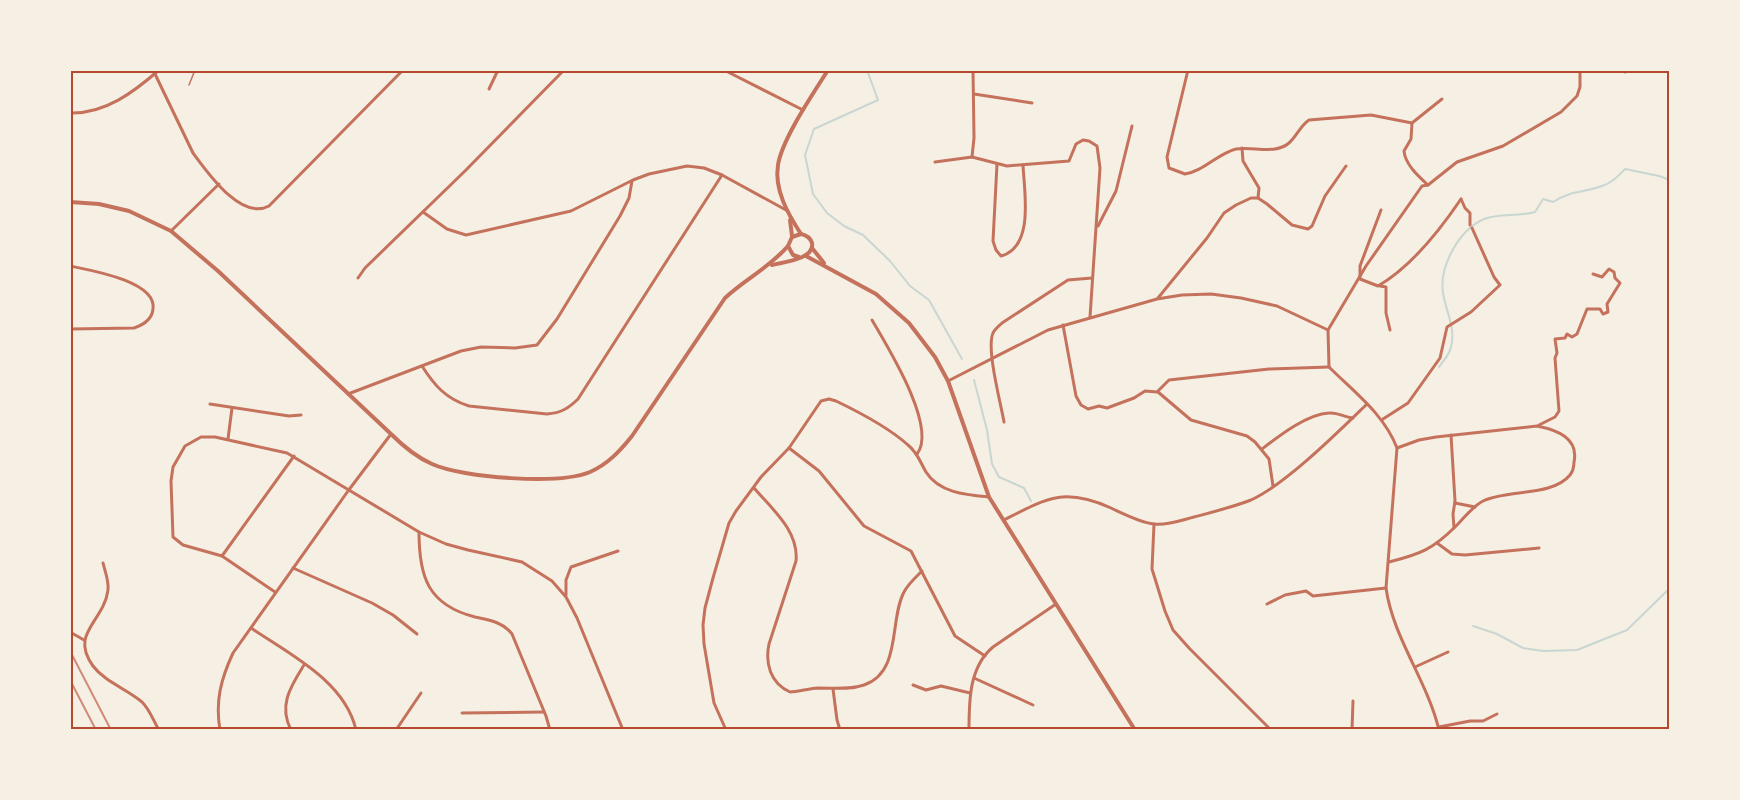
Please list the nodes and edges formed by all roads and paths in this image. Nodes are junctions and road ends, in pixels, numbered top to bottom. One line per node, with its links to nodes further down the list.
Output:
1 (159, 70): 11 (street)
2 (195, 70): 12 (lane)
3 (404, 70): 29 (street)
4 (498, 70): 13 (street)
5 (564, 70): 35 (street)
6 (724, 70): 17 (street)
7 (828, 70): 17 (street)
8 (973, 70): 14 (street)
9 (1188, 70): 21 (street)
10 (1580, 70): 30 (street)
11 (155, 74): 18 (street); 29 (street)
12 (189, 85)
13 (489, 89)
14 (974, 94): 16 (street); 22 (street)
15 (1442, 99): 19 (street)
16 (1032, 103)
17 (803, 110): 33 (street)
18 (70, 113)
19 (1412, 123): 21 (street); 30 (street)
20 (1132, 126): 37 (street)
21 (1242, 148): 31 (street)
22 (972, 157): 23 (street); 24 (street)
23 (935, 162)
24 (997, 164): 25 (street); 25 (street)
25 (1023, 165): 37 (street)
26 (1346, 166): 31 (street)
27 (722, 175): 28 (street); 33 (street); 61 (street)
28 (633, 180): 35 (street); 61 (street)
29 (219, 184): 38 (street)
30 (1428, 185): 51 (street)
31 (1258, 198): 53 (street)
32 (70, 202): 38 (street)
33 (786, 210): 36 (street)
34 (1381, 210): 51 (street)
35 (423, 212): 49 (street)
36 (790, 218): 39 (street); 40 (street)
37 (1097, 228): 50 (street)
38 (171, 231): 65 (street)
39 (801, 234): 40 (street); 42 (street)
40 (792, 237): 41 (street)
41 (788, 246): 44 (street); 46 (street)
42 (812, 248): 43 (street); 47 (street)
43 (806, 256): 44 (street); 47 (street)
44 (799, 257): 46 (street)
45 (70, 266): 57 (street)
46 (769, 266): 74 (street)
47 (840, 273): 63 (street)
48 (1593, 274): 73 (street)
49 (358, 278)
50 (1092, 278): 54 (street); 60 (street)
51 (1360, 279): 52 (street); 58 (street)
52 (1378, 286): 59 (street); 71 (street)
53 (1157, 299): 54 (street); 58 (street)
54 (1090, 317): 56 (street)
55 (872, 320): 80 (street)
56 (1063, 325): 60 (street); 64 (street)
57 (70, 328)
58 (1328, 330): 62 (street)
59 (1390, 330)
60 (992, 359): 63 (street); 72 (street)
61 (422, 366): 65 (street)
62 (1329, 367): 64 (street); 67 (street)
63 (948, 381): 85 (street)
64 (1157, 392): 79 (street)
65 (348, 394): 74 (street)
66 (210, 404): 68 (street)
67 (1366, 404): 70 (street); 71 (street)
68 (232, 408): 69 (street); 76 (street)
69 (301, 415)
70 (1353, 418): 79 (street); 82 (street)
71 (1383, 419): 78 (street)
72 (1004, 422)
73 (1537, 426): 75 (street); 87 (street)
74 (391, 434): 84 (street)
75 (1451, 435): 78 (street); 86 (street)
76 (228, 439): 81 (street); 95 (street)
77 (789, 448): 80 (street); 83 (street); 99 (street)
78 (1397, 448): 96 (street)
79 (1262, 449): 82 (street)
80 (917, 454): 85 (street)
81 (294, 456): 84 (street); 95 (street)
82 (1273, 486): 89 (street)
83 (754, 488): 115 (street); 131 (street)
84 (348, 491): 91 (street); 98 (street)
85 (989, 497): 88 (street)
86 (1455, 503): 87 (street); 90 (street)
87 (1475, 507): 90 (street)
88 (1004, 520): 89 (street); 103 (street)
89 (1155, 524): 135 (street)
90 (1454, 528): 92 (street)
91 (419, 532): 102 (street); 121 (street)
92 (1437, 543): 93 (street); 96 (street)
93 (1539, 548)
94 (618, 551): 102 (street)
95 (222, 556): 101 (street)
96 (1389, 562): 100 (street)
97 (103, 563): 108 (street)
98 (293, 568): 101 (street); 107 (street)
99 (922, 571): 110 (street); 115 (street)
100 (1386, 588): 104 (street); 112 (street)
101 (275, 592): 105 (street)
102 (566, 597): 130 (street)
103 (1056, 604): 110 (street); 134 (street)
104 (1267, 604)
105 (251, 628): 111 (street); 125 (street)
106 (70, 632): 108 (street)
107 (417, 634)
108 (84, 640): 124 (street)
109 (1448, 652): 112 (street)
110 (985, 656): 113 (street)
111 (304, 664): 126 (street); 127 (street)
112 (1414, 667): 123 (street)
113 (974, 678): 117 (street); 119 (street)
114 (913, 685): 117 (street)
115 (832, 689): 132 (street)
116 (421, 693): 128 (street)
117 (970, 693): 133 (street)
118 (1353, 701): 136 (street)
119 (1033, 705)
120 (462, 712): 121 (street)
121 (545, 712): 129 (street)
122 (1497, 714): 123 (street)
123 (1439, 728)
124 (159, 729)
125 (220, 729)
126 (291, 729)
127 (356, 729)
128 (396, 729)
129 (550, 729)
130 (622, 729)
131 (726, 729)
132 (840, 729)
133 (969, 729)
134 (1135, 729)
135 (1271, 729)
136 (1352, 729)

